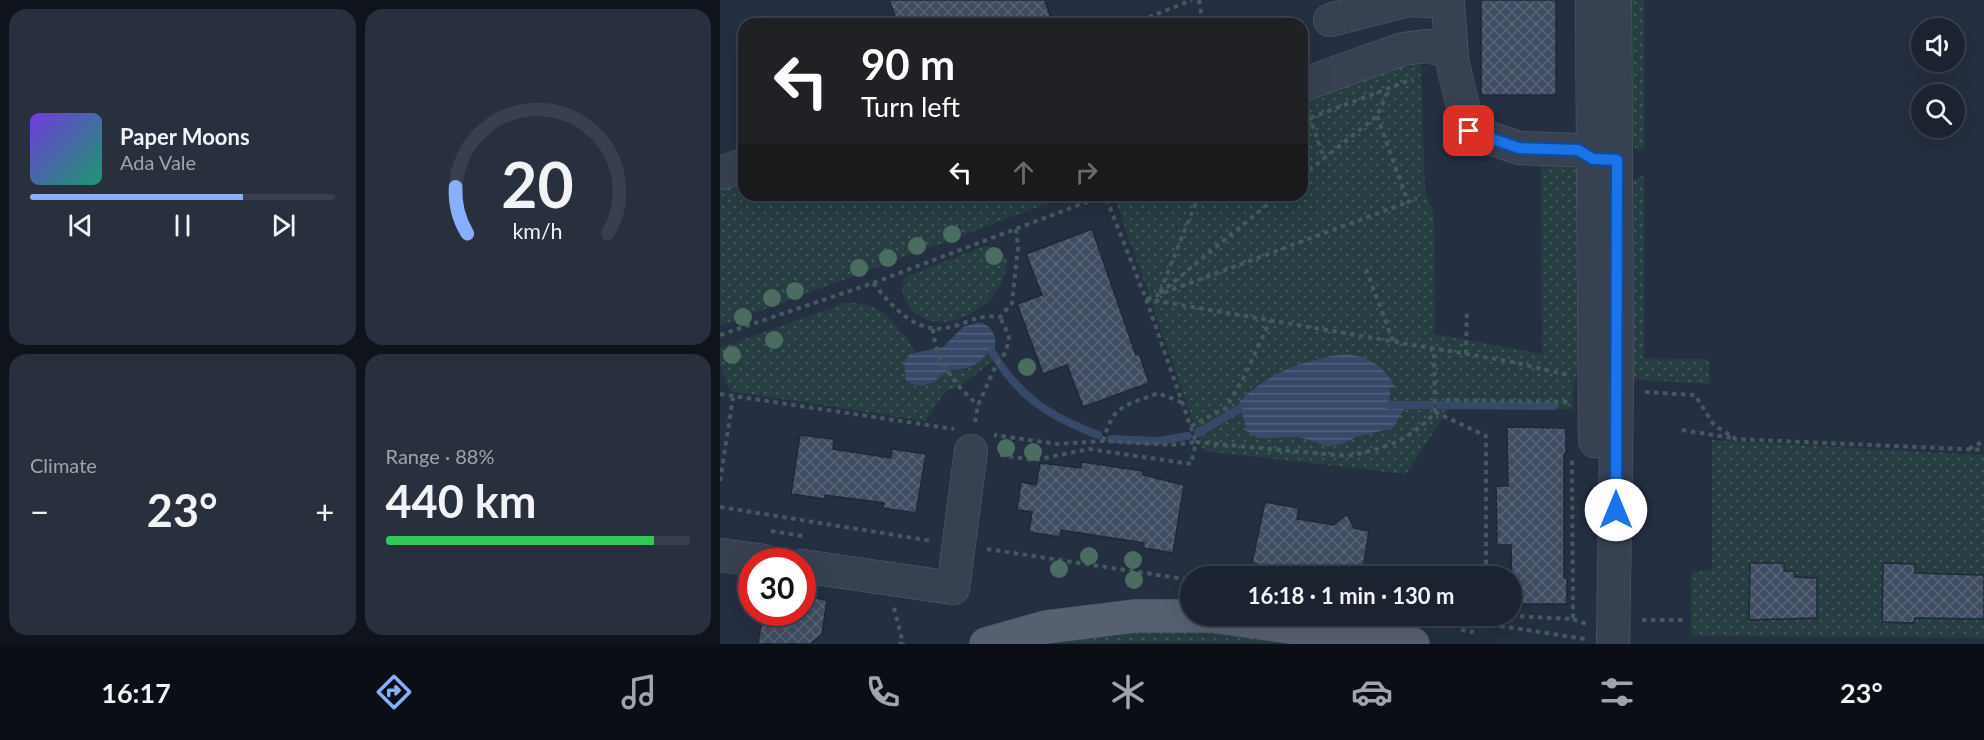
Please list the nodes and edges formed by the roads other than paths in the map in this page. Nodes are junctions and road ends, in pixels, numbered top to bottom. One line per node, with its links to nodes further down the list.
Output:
1 (1409, 0): 4 (street); 5 (street)
2 (1592, 0): 7 (street)
3 (1615, 0): 7 (street)
4 (1330, 20)
5 (1452, 56): 6 (street); 7 (street)
6 (1308, 95)
7 (1605, 159): 14 (street)
8 (738, 167): 9 (street)
9 (720, 173)
10 (973, 437): 13 (street)
11 (720, 555): 12 (street)
12 (738, 557)
13 (816, 568)
14 (1602, 639)
15 (986, 644): 16 (main road)
16 (1413, 644)

